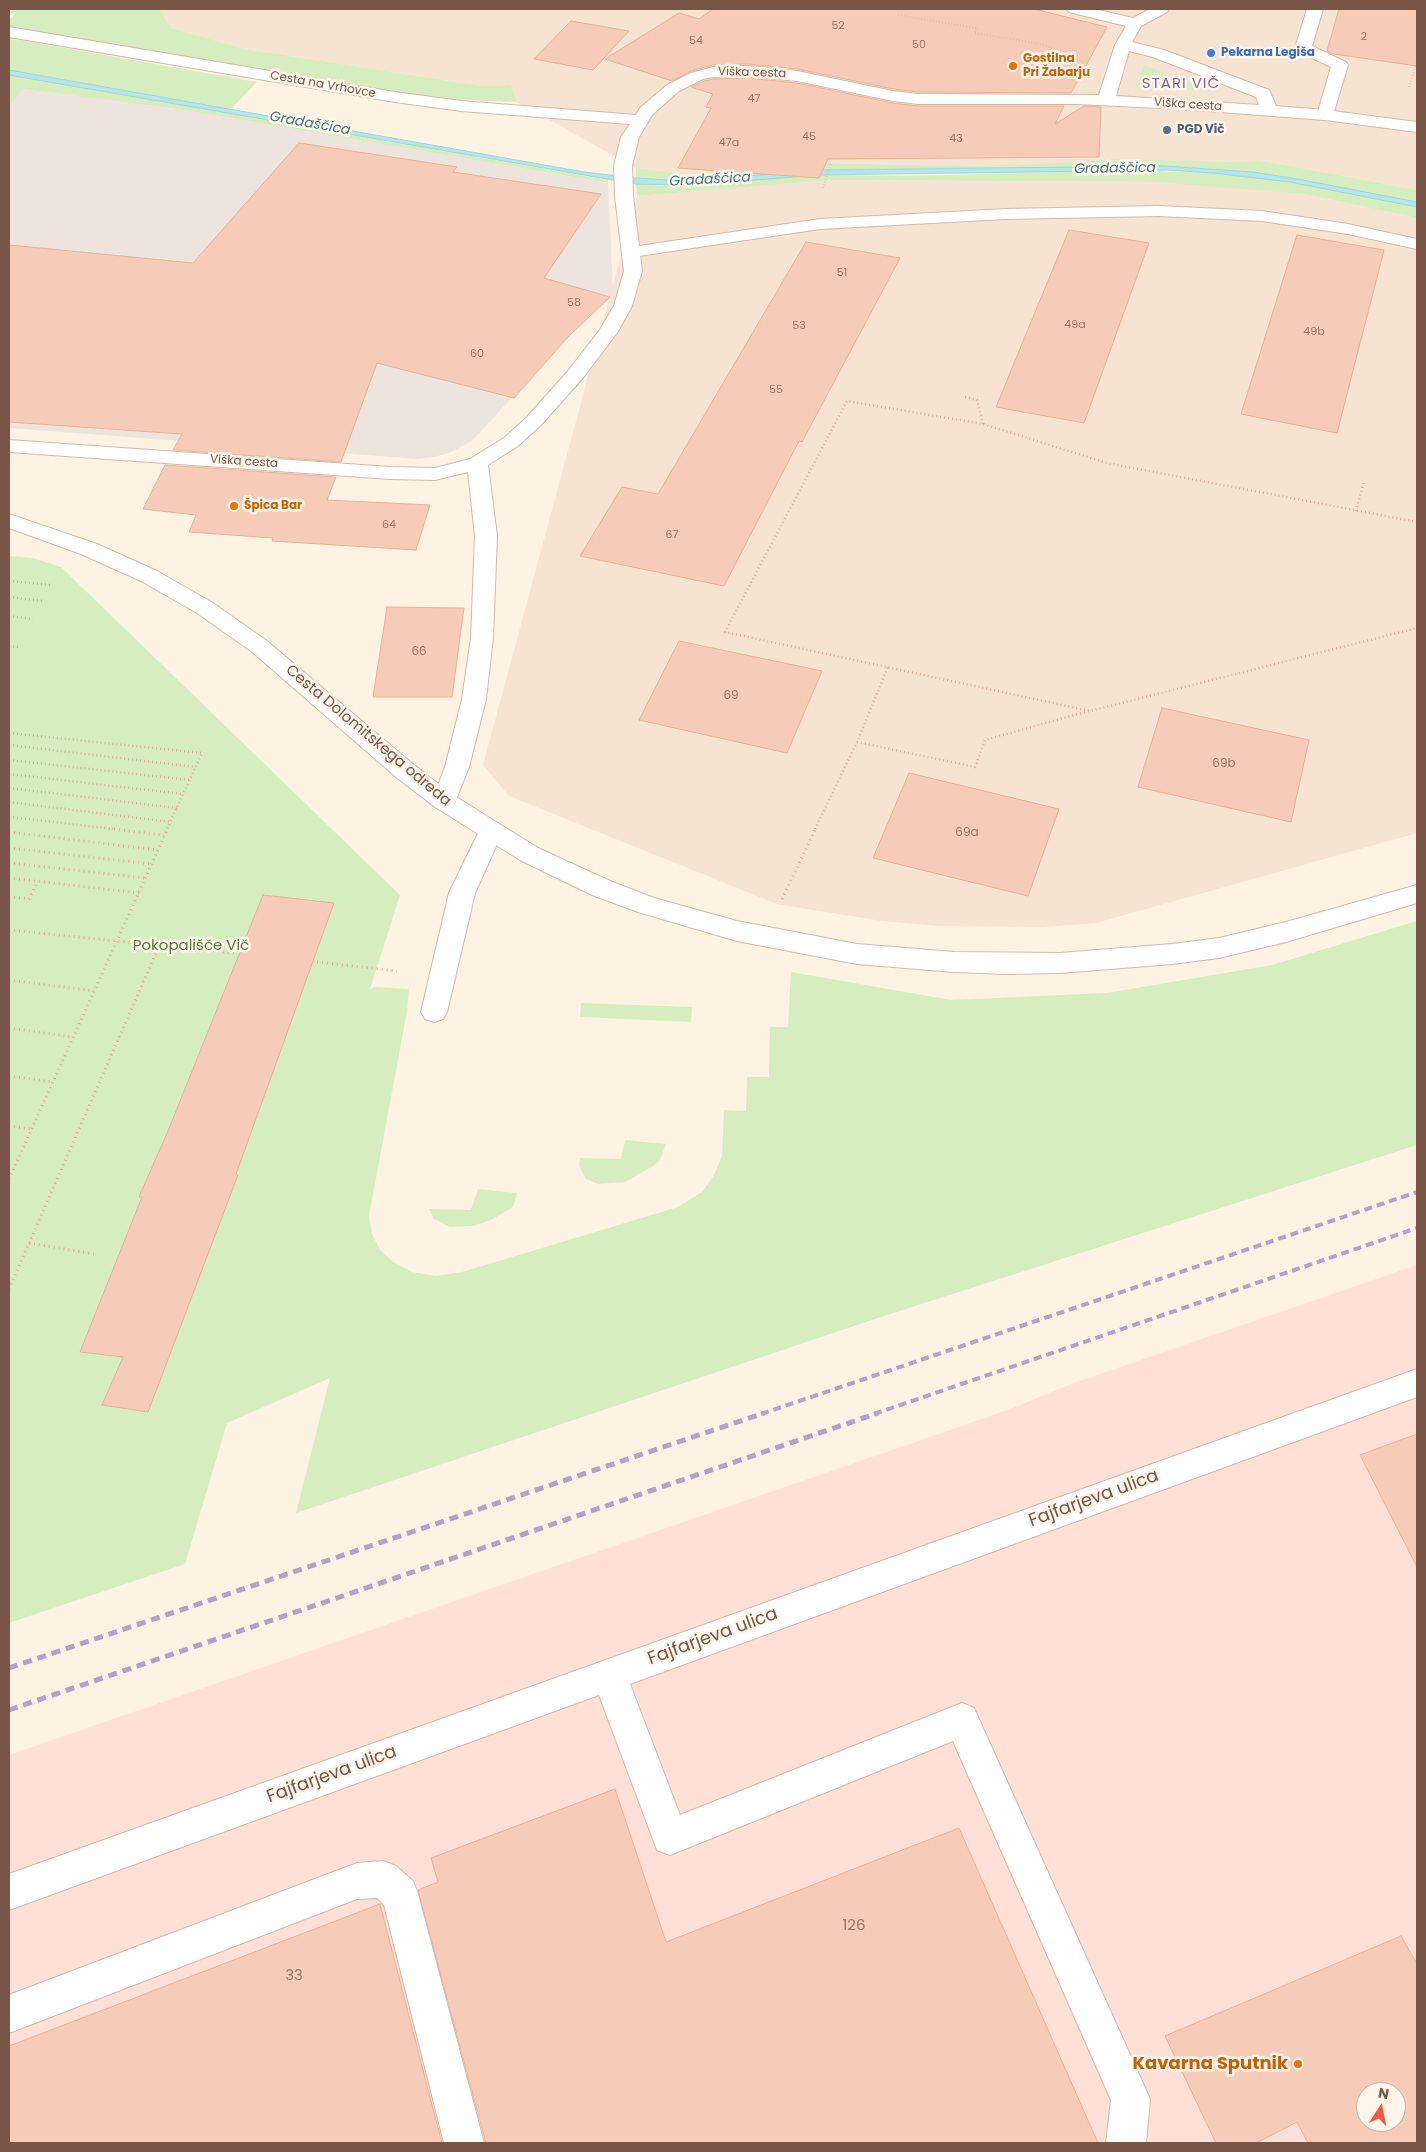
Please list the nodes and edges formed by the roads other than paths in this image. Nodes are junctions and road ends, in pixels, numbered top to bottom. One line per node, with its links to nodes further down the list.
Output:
1 (1075, 9): 4 (street)
2 (1160, 9): 4 (street)
3 (1315, 9): 9 (street)
4 (1135, 24): 6 (street)
5 (9, 32): 10 (street, Cesta na Vrhovce)
6 (1123, 45): 7 (street); 8 (street, Viška cesta)
7 (1106, 100): 8 (street, Viška cesta); 10 (street, Viška cesta)
8 (1269, 110): 9 (street, Viška cesta)
9 (1325, 115): 11 (street, Viška cesta)
10 (640, 120): 13 (street, Viška cesta)
11 (1417, 127)
12 (1417, 244): 13 (street)
13 (632, 252): 15 (street, Viška cesta)
14 (9, 446): 15 (street, Viška cesta)
15 (477, 463): 17 (street)
16 (9, 521): 17 (street, Cesta Dolomitskega odreda)
17 (444, 801): 18 (street, Cesta Dolomitskega odreda)
18 (491, 831): 19 (street, Cesta Dolomitskega odreda); 20 (street)
19 (1417, 894)
20 (434, 1012)
21 (1417, 1383): 22 (street, Fajfarjeva ulica)
22 (609, 1675): 23 (street, Fajfarjeva ulica); 26 (street)
23 (9, 1892)
24 (9, 2014): 25 (street)
25 (464, 2143)
26 (1126, 2143)

